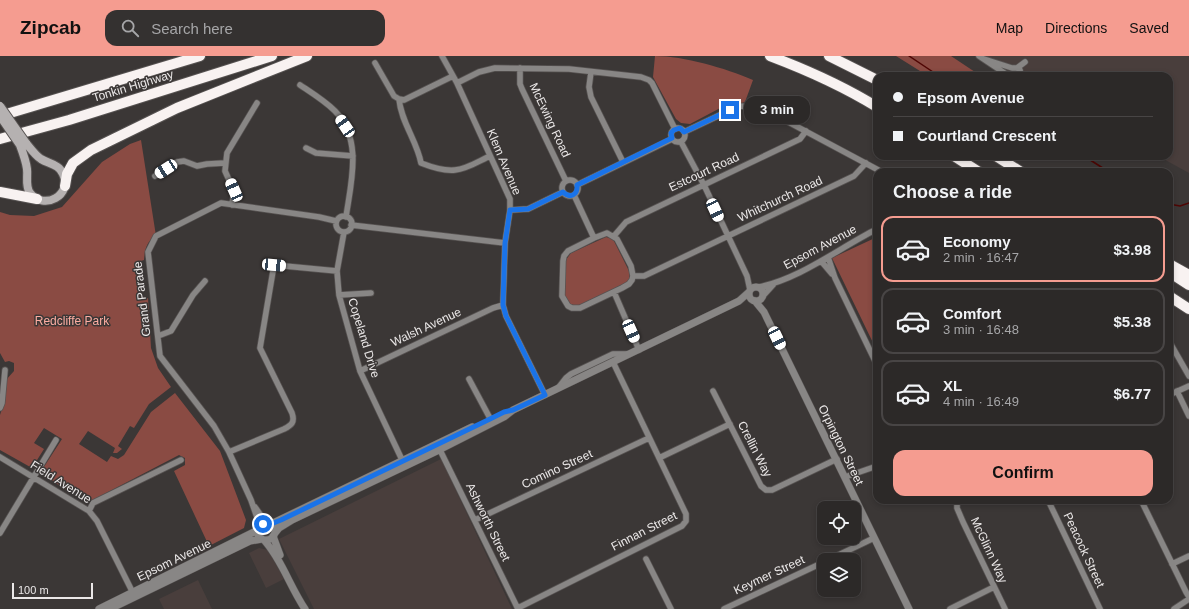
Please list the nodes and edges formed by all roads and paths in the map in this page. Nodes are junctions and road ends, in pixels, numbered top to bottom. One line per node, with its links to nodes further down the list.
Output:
1 (200, 56): 23 (highway, Tonkin Highway)
2 (272, 56): 28 (highway, Tonkin Highway)
3 (307, 56): 46 (highway)
4 (442, 56): 15 (street, Klem Avenue)
5 (770, 56): 21 (highway)
6 (829, 56): 16 (highway)
7 (982, 58): 11 (street); 13 (street)
8 (1025, 62): 11 (street)
9 (375, 63): 19 (street)
10 (520, 68): 12 (street); 17 (street); 43 (street, McEwing Road)
11 (1017, 68): 14 (street)
12 (591, 72): 24 (street); 36 (street)
13 (1002, 72)
14 (1020, 72)
15 (453, 76): 17 (street, Klem Avenue); 19 (street)
16 (873, 78)
17 (457, 83): 33 (street, Klem Avenue)
18 (300, 85): 32 (street)
19 (399, 99): 33 (street)
20 (257, 103): 37 (street)
21 (873, 105)
22 (0, 106): 30 (main road, bridge)
23 (0, 116): 30 (main road, bridge)
24 (675, 129): 26 (street); 27 (street)
25 (806, 131): 26 (street); 38 (street); 44 (street, Estcourt Road)
26 (684, 132): 29 (street)
27 (672, 138): 29 (street); 36 (street)
28 (0, 139)
29 (681, 142): 44 (street)
30 (23, 144): 46 (main road); 50 (main road)
31 (306, 148): 32 (street)
32 (353, 156): 53 (street)
33 (490, 156): 52 (street, Klem Avenue)
34 (960, 160): 40 (highway)
35 (1002, 160): 41 (highway)
36 (623, 162): 45 (street)
37 (225, 163): 42 (street); 51 (street)
38 (866, 163): 39 (street); 59 (street, Whitchurch Road)
39 (875, 168)
40 (973, 168)
41 (1015, 168)
42 (155, 176)
43 (566, 181): 45 (street); 48 (street)
44 (704, 184): 58 (street, Estcourt Road); 59 (street)
45 (577, 185): 49 (street)
46 (65, 186): 50 (main road)
47 (0, 192): 50 (highway)
48 (563, 192): 49 (street); 52 (street)
49 (574, 195): 60 (street)
50 (37, 199)
51 (232, 205): 54 (street, Grand Parade); 82 (street, Grand Parade)
52 (510, 210): 61 (street, Klem Avenue)
53 (346, 217): 54 (street); 55 (street)
54 (336, 221): 57 (street)
55 (351, 225): 57 (street); 61 (street)
56 (873, 231): 62 (street, Epsom Avenue)
57 (344, 232): 65 (street, Copeland Drive)
58 (614, 236): 60 (street); 68 (street)
59 (727, 236): 68 (street, Whitchurch Road); 73 (street)
60 (594, 238): 74 (street)
61 (505, 243): 80 (street, Klem Avenue)
62 (828, 257): 63 (street, Epsom Avenue); 69 (street)
63 (821, 261): 69 (street); 71 (street, Epsom Avenue)
64 (1173, 266): 67 (highway)
65 (337, 271): 76 (street, Copeland Drive); 105 (street)
66 (1173, 275): 72 (highway)
67 (1189, 275)
68 (633, 276): 74 (street)
69 (835, 278): 86 (street)
70 (206, 281): 82 (street)
71 (773, 284): 73 (street, Epsom Avenue); 77 (street, Epsom Avenue)
72 (1189, 285)
73 (753, 289): 77 (street); 77 (street); 79 (street, Epsom Avenue)
74 (614, 292): 84 (street)
75 (371, 293): 76 (street)
76 (339, 295): 89 (street, Copeland Drive)
77 (758, 299): 79 (street, Epsom Avenue); 108 (street, Orpington Street)
78 (1173, 299): 81 (highway)
79 (739, 301): 84 (street, Epsom Avenue)
80 (503, 305): 89 (street, Walsh Avenue); 97 (street, Klem Avenue)
81 (1189, 309)
82 (158, 336): 105 (street, Grand Parade)
83 (1173, 348): 90 (street)
84 (639, 350): 85 (street, Epsom Avenue)
85 (629, 354): 87 (street, Epsom Avenue); 93 (street)
86 (873, 356)
87 (613, 362): 93 (street, Epsom Avenue); 102 (street, Finnan Street)
88 (5, 370): 98 (street)
89 (360, 371): 110 (street, Copeland Drive)
90 (1189, 376)
91 (469, 379): 100 (street)
92 (1189, 386): 95 (street)
93 (556, 390): 97 (street, Epsom Avenue)
94 (713, 391): 101 (street, Crellin Way)
95 (1177, 391): 96 (street); 99 (street)
96 (1173, 393)
97 (545, 395): 100 (street, Epsom Avenue)
98 (0, 408)
99 (1189, 416)
100 (491, 421): 104 (street, Epsom Avenue)
101 (730, 424): 107 (street); 108 (street, Crellin Way)
102 (649, 438): 107 (street, Finnan Street); 119 (street, Comino Street)
103 (56, 440): 112 (street)
104 (438, 447): 110 (street, Epsom Avenue); 119 (street, Ashworth Street)
105 (230, 452): 114 (street, Grand Parade)
106 (0, 457): 112 (street, Field Avenue)
107 (659, 458): 134 (street, Finnan Street)
108 (837, 459): 113 (street, Orpington Street)
109 (181, 460): 118 (street)
110 (404, 463): 120 (street, Epsom Avenue); 123 (street, Epsom Avenue)
111 (873, 467): 113 (street)
112 (33, 477): 118 (street, Field Avenue); 122 (street)
113 (845, 477): 124 (street, Orpington Street)
114 (251, 500): 120 (street, Grand Parade); 121 (street, Grand Parade)
115 (957, 504): 131 (street, McGlinn Way)
116 (1050, 504): 143 (street, Peacock Street)
117 (1143, 504): 129 (street)
118 (89, 511): 132 (street, Field Avenue)
119 (475, 520): 134 (street, Ashworth Street)
120 (270, 524): 121 (street); 123 (street)
121 (259, 528): 125 (street); 132 (street, Epsom Avenue)
122 (0, 533)
123 (274, 535): 125 (street); 138 (street)
124 (874, 538): 126 (street); 140 (street, Orpington Street)
125 (263, 539): 132 (street, Epsom Avenue); 138 (street)
126 (843, 553)
127 (1189, 556): 129 (street)
128 (646, 559): 139 (street)
129 (1172, 564): 133 (street)
130 (817, 565): 135 (street, Keymer Street)
131 (994, 587): 141 (street); 142 (street, McGlinn Way)
132 (134, 595): 136 (street, Epsom Avenue); 137 (street, Epsom Avenue)
133 (1189, 598): 144 (street)
134 (518, 608)
135 (727, 608)
136 (98, 609)
137 (110, 609)
138 (305, 609)
139 (671, 609)
140 (909, 609)
141 (950, 609)
142 (1005, 609)
143 (1100, 609)
144 (1174, 609)

